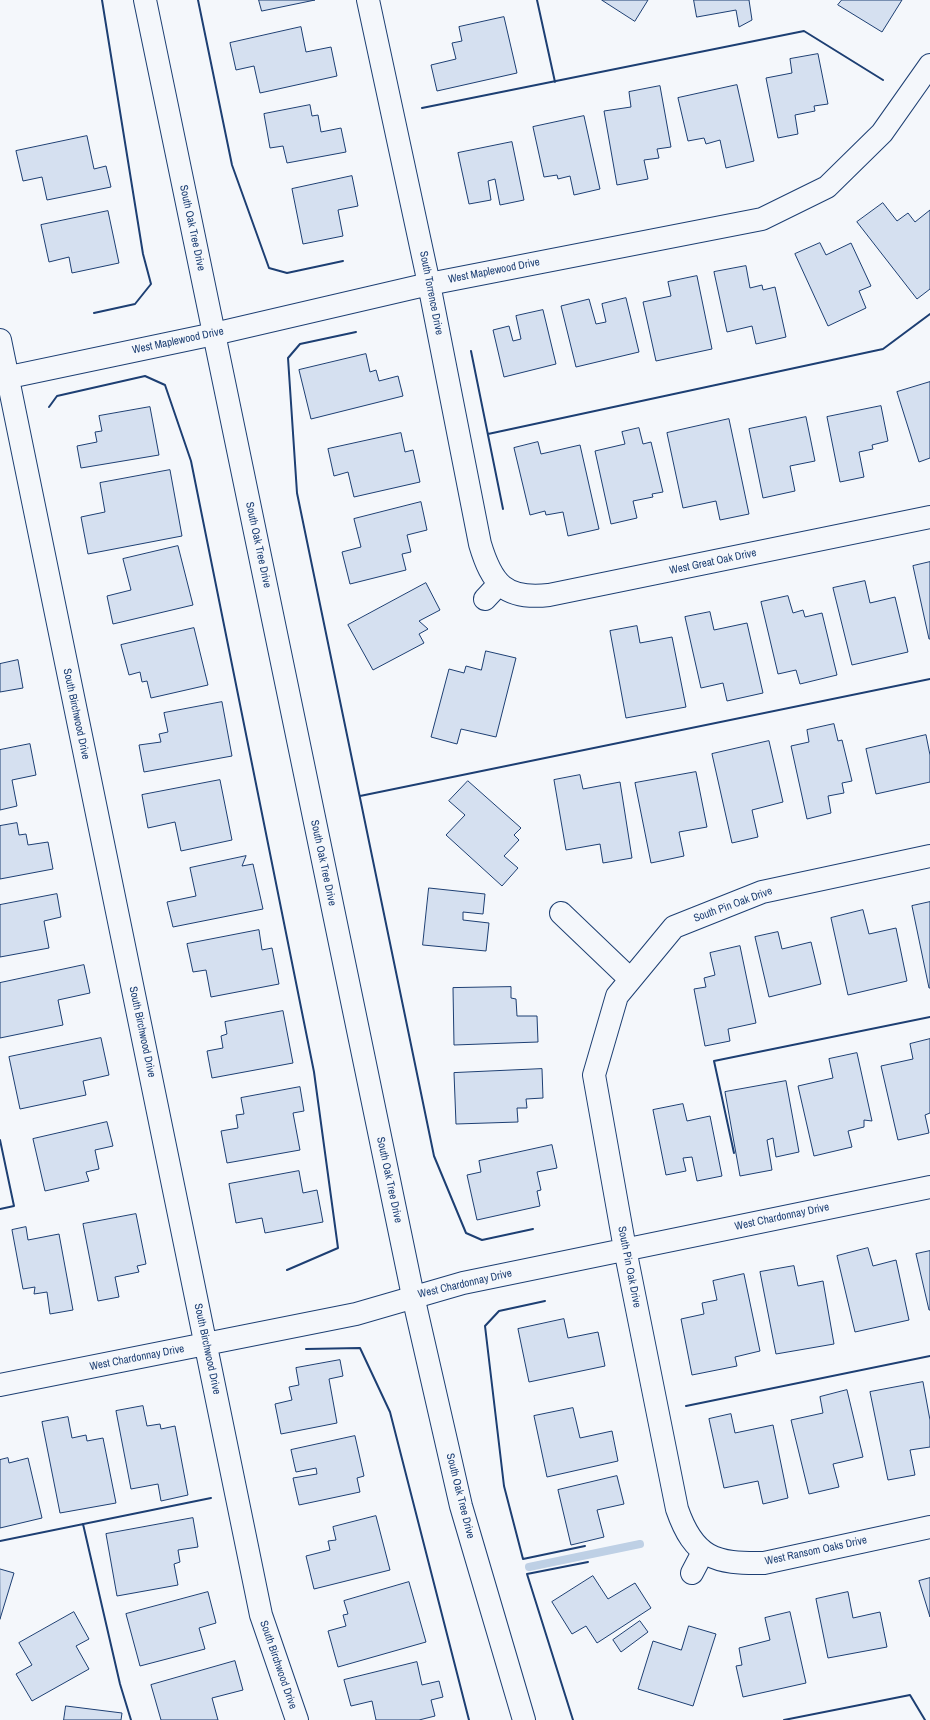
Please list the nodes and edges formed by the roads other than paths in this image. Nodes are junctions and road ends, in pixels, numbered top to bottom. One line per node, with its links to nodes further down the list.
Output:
1 (145, 0): 5 (street, South Oak Tree Drive)
2 (368, 0): 4 (street, South Torrence Drive)
3 (930, 65): 4 (street, West Maplewood Drive)
4 (429, 284): 5 (street, West Maplewood Drive); 9 (street, South Torrence Drive)
5 (214, 334): 7 (street, West Maplewood Drive); 15 (street, South Oak Tree Drive)
6 (0, 340): 7 (street, South Birchwood Drive)
7 (4, 379): 16 (street, South Birchwood Drive)
8 (930, 517): 9 (street, West Great Oak Drive)
9 (492, 591)
10 (930, 856): 12 (street, South Pin Oak Drive)
11 (561, 913): 12 (street)
12 (630, 979): 14 (street, South Pin Oak Drive)
13 (930, 1187): 14 (street, West Chardonnay Drive)
14 (625, 1249): 15 (street, West Chardonnay Drive); 19 (street, South Pin Oak Drive)
15 (413, 1296): 16 (street, West Chardonnay Drive); 22 (street, South Oak Tree Drive)
16 (206, 1344): 17 (street, West Chardonnay Drive); 21 (street, South Birchwood Drive)
17 (0, 1384)
18 (930, 1527): 19 (street, West Ransom Oaks Drive)
19 (703, 1552): 20 (street)
20 (692, 1573)
21 (297, 1720)
22 (524, 1720)

